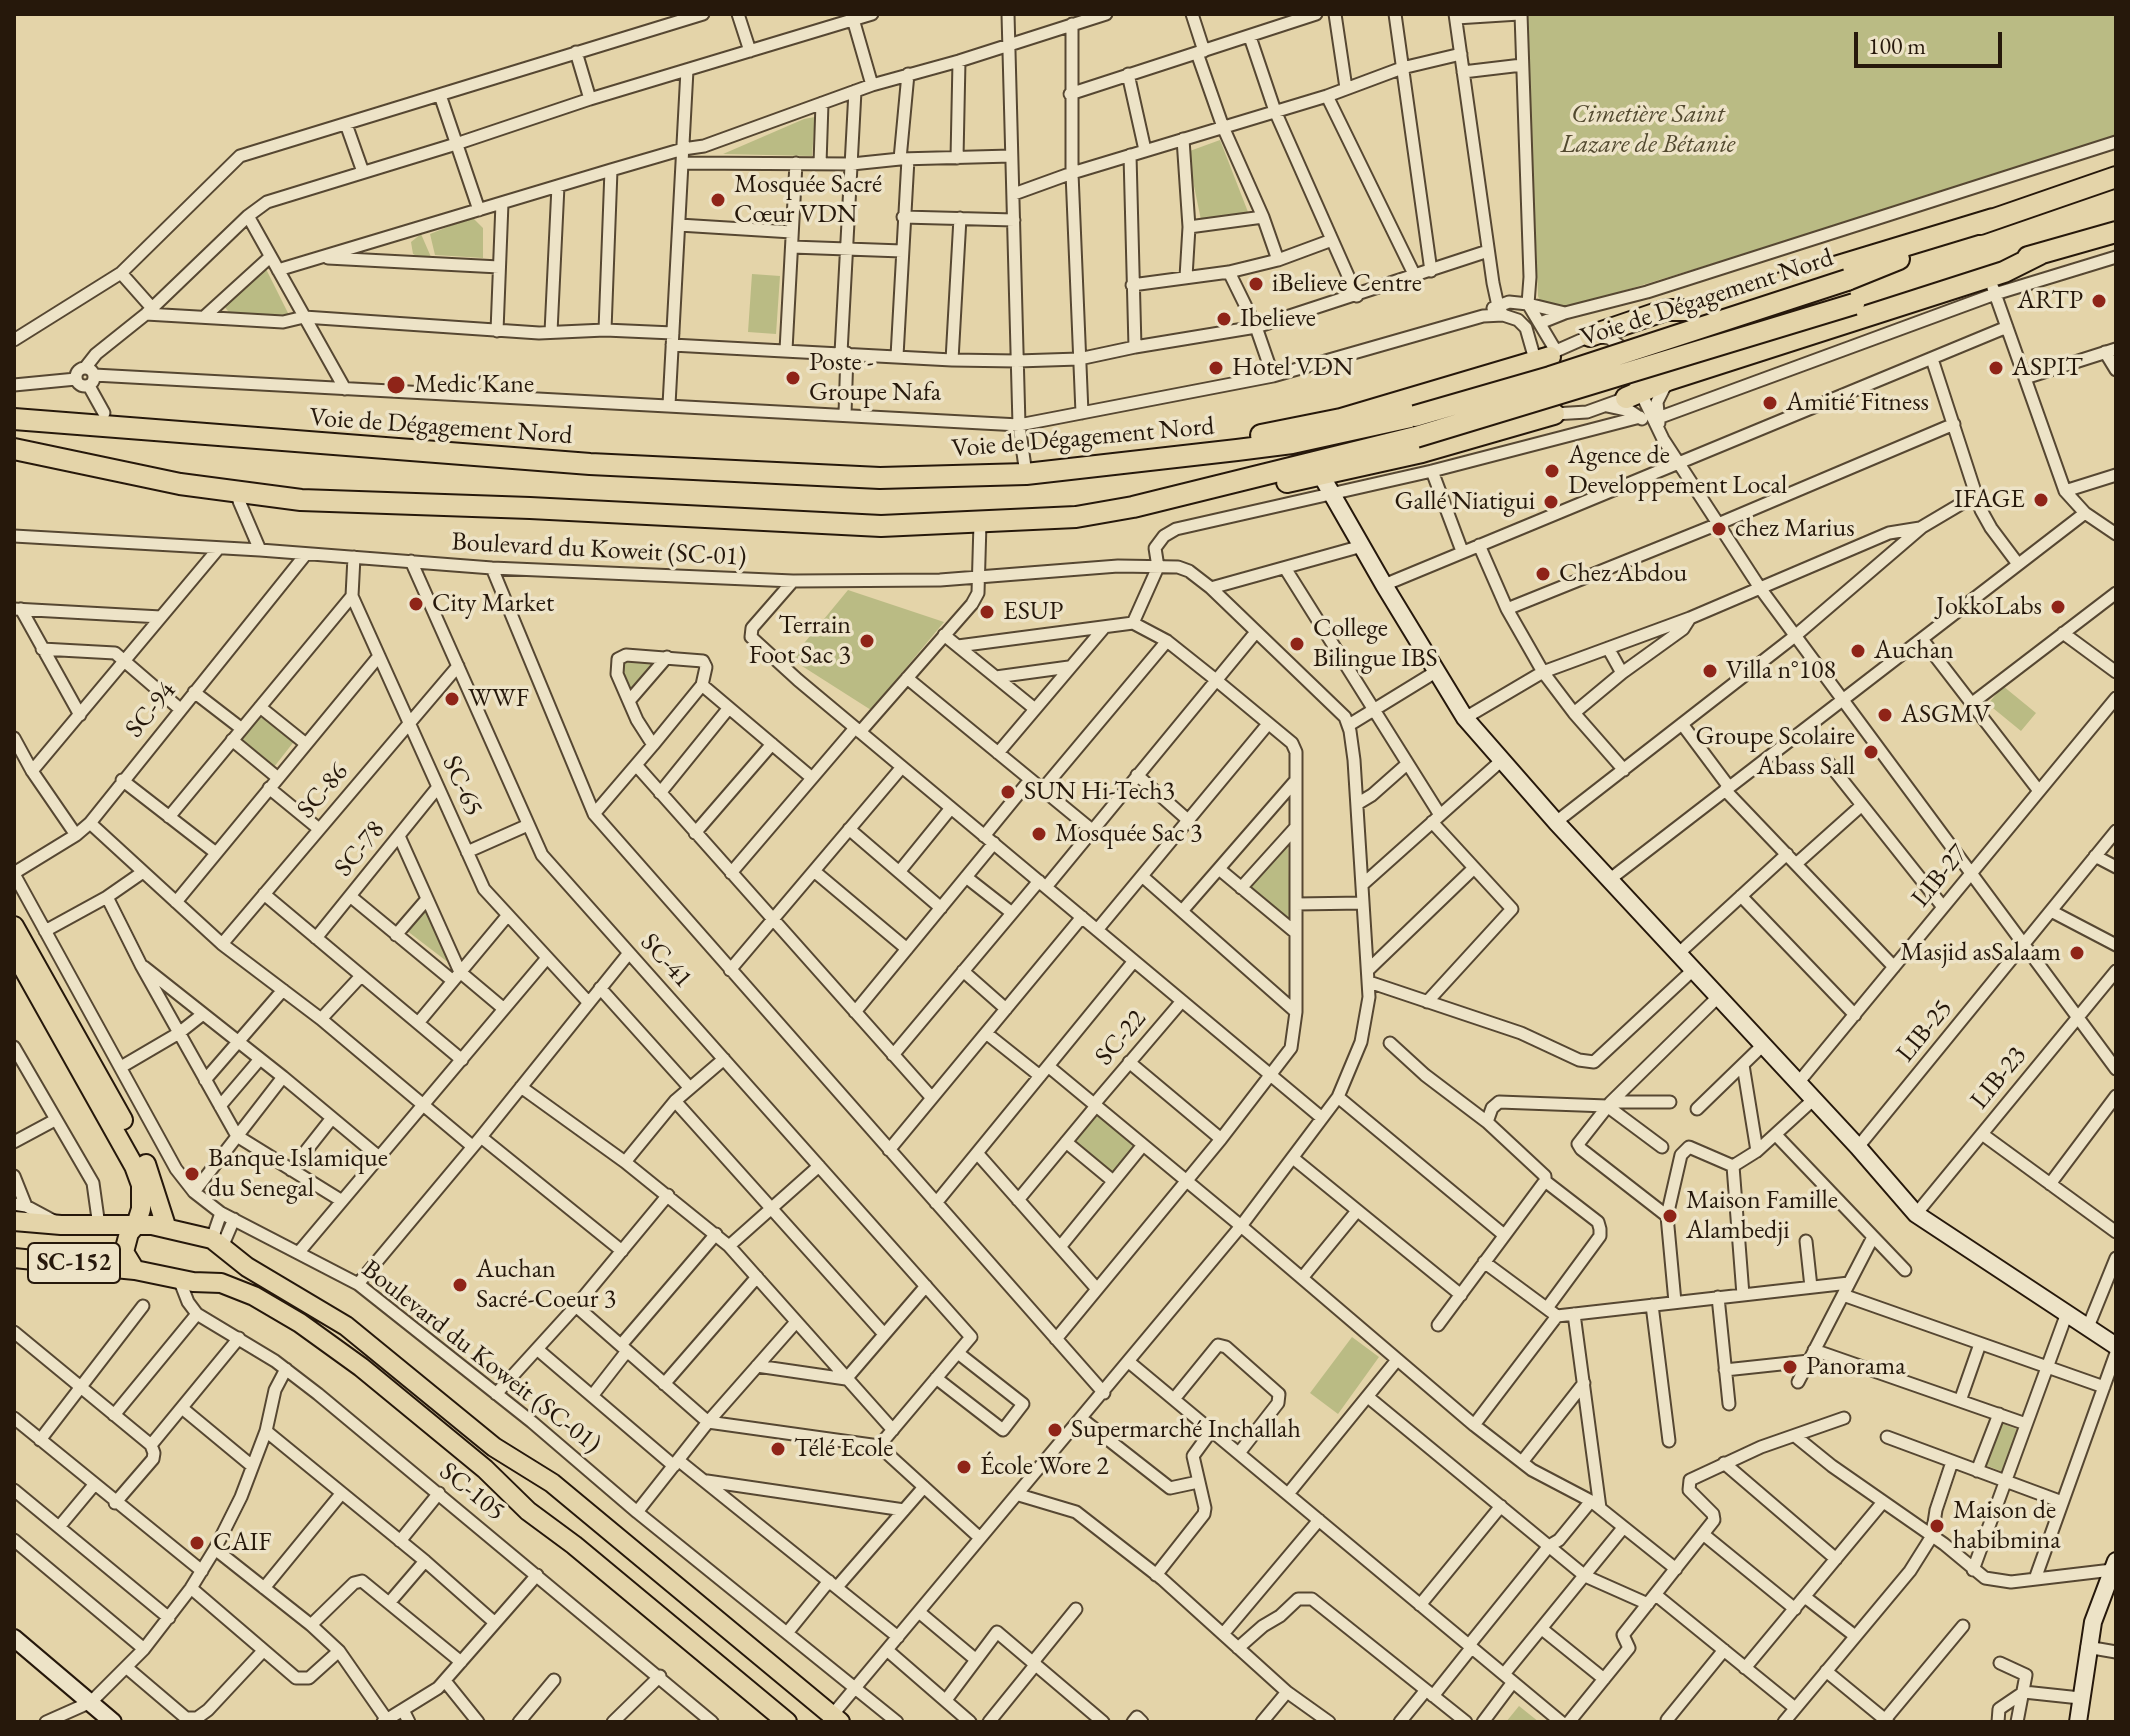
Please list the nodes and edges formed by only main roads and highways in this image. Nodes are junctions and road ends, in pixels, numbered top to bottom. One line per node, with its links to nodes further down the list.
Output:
1 (2116, 177): 2 (highway, Voie de Dégagement Nord)
2 (1993, 219): 5 (highway); 13 (highway, Voie de Dégagement Nord, bridge)
3 (2116, 232): 4 (highway, Voie de Dégagement Nord)
4 (2040, 254): 7 (highway); 16 (highway, Voie de Dégagement Nord, bridge)
5 (1590, 336)
6 (1545, 360): 13 (highway)
7 (1634, 392)
8 (14, 406): 11 (highway)
9 (1554, 414): 16 (highway)
10 (14, 419): 11 (highway, Voie de Dégagement Nord)
11 (103, 419): 13 (highway, Voie de Dégagement Nord)
12 (14, 449): 15 (highway, Voie de Dégagement Nord)
13 (1173, 456)
14 (14, 462): 15 (highway)
15 (362, 503): 16 (highway, Voie de Dégagement Nord)
16 (1133, 507)
17 (14, 926): 21 (main road)
18 (15, 955): 20 (main road)
19 (18, 1210): 20 (main road)
20 (136, 1225): 21 (main road); 24 (main road)
21 (166, 1226): 22 (main road)
22 (217, 1243): 25 (main road); 26 (main road)
23 (14, 1258): 24 (main road, SC-152)
24 (135, 1270): 25 (main road, SC-152)
25 (207, 1282): 27 (main road)
26 (834, 1719)
27 (787, 1722)

